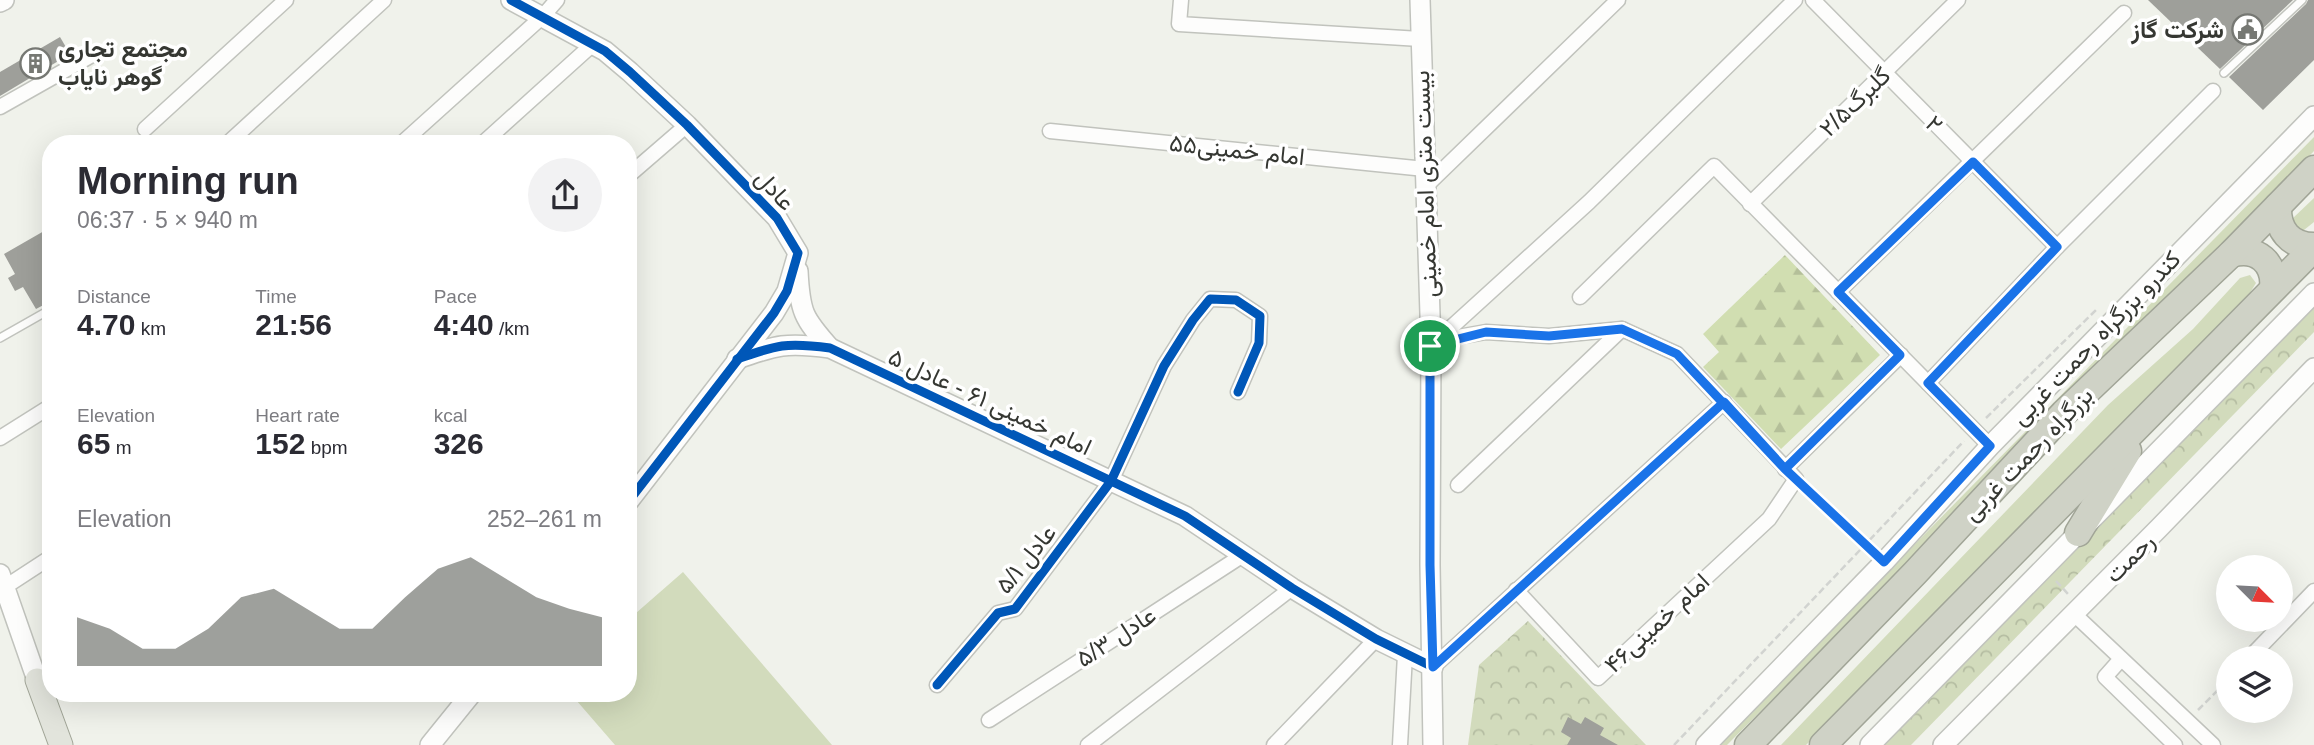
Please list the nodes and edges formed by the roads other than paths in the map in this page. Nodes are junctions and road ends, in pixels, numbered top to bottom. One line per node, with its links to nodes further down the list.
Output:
1 (286, 0): 23 (street)
2 (384, 0): 25 (street)
3 (511, 0): 13 (main road, عادل)
4 (557, 0): 13 (street)
5 (1181, 0): 14 (street)
6 (1420, 0): 14 (main road, بیست متری امام خمینی)
7 (1618, 0): 31 (street)
8 (1795, 0): 45 (street)
9 (1813, 0): 18 (street, ۲)
10 (1958, 0): 18 (street, گلبرگ۲/۵)
11 (2302, 0): 17 (lane)
12 (2124, 13): 28 (street)
13 (543, 16): 15 (main road, عادل); 26 (street)
14 (1420, 39): 31 (main road, بیست متری امام خمینی)
15 (593, 44): 22 (main road, عادل); 27 (street)
16 (92, 55): 20 (street)
17 (2224, 73)
18 (1884, 74): 28 (street, ۲); 32 (street, گلبرگ۲/۵)
19 (2213, 91): 34 (street)
20 (0, 107)
21 (2314, 116): 56 (main road, کندرو بزرگراه رحمت غربی)
22 (687, 125): 29 (street); 36 (main road, عادل)
23 (145, 129)
24 (1050, 131): 31 (street, امام خمینی۵۵)
25 (237, 135)
26 (411, 135)
27 (492, 135)
28 (1973, 162): 34 (street, ۲); 39 (street)
29 (637, 168)
30 (2314, 169): 33 (highway, بزرگراه رحمت غربی)
31 (1426, 177): 45 (main road, بیست متری امام خمینی)
32 (1750, 204): 39 (street); 41 (street)
33 (2278, 206): 35 (highway); 37 (highway, بزرگراه رحمت غربی)
34 (2057, 247): 50 (street)
35 (2314, 247): 38 (highway)
36 (798, 253): 46 (main road, امام خمینی ۶۱ - عادل ۵); 48 (main road)
37 (2231, 254): 38 (highway); 86 (highway, بزرگراه رحمت غربی)
38 (2273, 289): 54 (highway)
39 (1838, 292): 47 (street)
40 (2314, 293): 61 (main road)
41 (1580, 297)
42 (42, 314): 44 (lane)
43 (1622, 329): 45 (street); 52 (street); 59 (street)
44 (0, 338)
45 (1430, 346): 73 (main road, بیست متری امام خمینی)
46 (830, 348): 48 (main road, امام خمینی ۶۱ - عادل ۵); 58 (main road, امام خمینی ۶۱ - عادل ۵)
47 (1900, 355): 50 (street); 57 (street)
48 (737, 359): 60 (main road)
49 (2314, 368): 68 (main road, رحمت)
50 (1928, 383): 56 (street)
51 (1238, 392): 58 (street, عادل ۵/۱)
52 (1724, 402): 57 (street); 66 (street)
53 (42, 411): 55 (street)
54 (2150, 414): 61 (highway); 87 (highway)
55 (0, 438)
56 (1990, 446): 85 (main road, کندرو بزرگراه رحمت غربی)
57 (1791, 474): 66 (street, امام خمینی۴۶)
58 (1111, 481): 62 (main road, امام خمینی ۶۱ - عادل ۵); 75 (street, عادل ۵/۱)
59 (1458, 485)
60 (637, 490)
61 (2078, 533): 88 (main road)
62 (1243, 555): 65 (main road, امام خمینی ۶۱ - عادل ۵); 78 (street, عادل ۵/۳)
63 (42, 561): 64 (street)
64 (2, 580): 74 (main road)
65 (1292, 588): 69 (main road, امام خمینی ۶۱ - عادل ۵); 81 (street)
66 (1516, 590): 73 (street)
67 (2314, 591): 70 (street)
68 (2077, 610): 72 (street); 89 (main road, رحمت)
69 (1376, 639): 71 (main road, امام خمینی ۶۱ - عادل ۵); 82 (street)
70 (2261, 646)
71 (1405, 655): 73 (main road, امام خمینی ۶۱ - عادل ۵); 83 (street)
72 (2122, 659): 90 (street); 91 (street)
73 (1433, 667): 84 (main road, بیست متری امام خمینی)
74 (42, 670)
75 (937, 685)
76 (51, 702): 79 (main road)
77 (465, 702): 80 (main road)
78 (989, 720)
79 (61, 745)
80 (430, 745)
81 (1088, 745)
82 (1274, 745)
83 (1400, 745)
84 (1433, 745)
85 (1706, 745)
86 (1748, 745)
87 (1823, 745)
88 (1870, 745)
89 (1943, 745)
90 (2175, 745)
91 (2213, 745)

